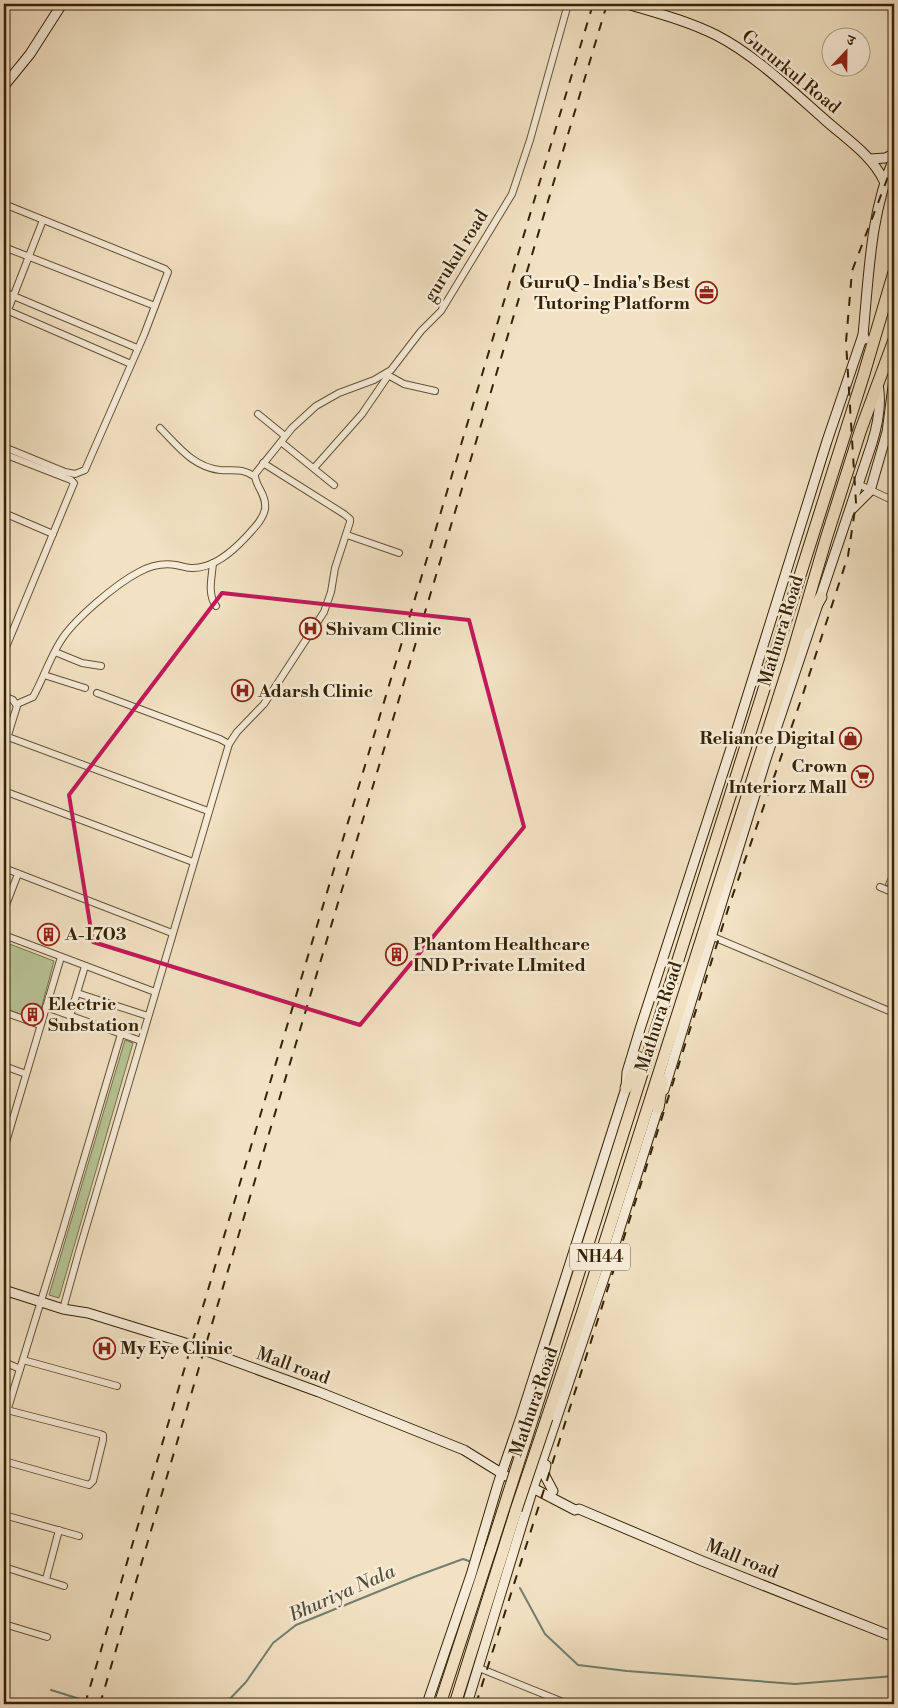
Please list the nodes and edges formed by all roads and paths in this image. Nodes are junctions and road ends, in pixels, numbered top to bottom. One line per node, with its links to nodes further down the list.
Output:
1 (62, 4): 4 (main road)
2 (568, 4): 22 (street, gurukul road)
3 (627, 4): 6 (main road, Gururkul Road)
4 (4, 86)
5 (894, 156): 6 (main road); 7 (main road)
6 (870, 159): 7 (main road, Gururkul Road)
7 (884, 181): 17 (main road)
8 (4, 204): 9 (street)
9 (43, 220): 11 (street); 15 (street)
10 (4, 248): 11 (street)
11 (29, 258): 14 (street); 15 (street)
12 (894, 272): 20 (highway, Mathura Road / NH44)
13 (4, 292): 14 (street)
14 (13, 296): 16 (street); 19 (street)
15 (155, 306): 19 (street)
16 (6, 309): 21 (street)
17 (863, 334): 20 (main road); 84 (main road)
18 (894, 340): 24 (highway, Mathura Road / NH44)
19 (137, 348): 21 (street)
20 (870, 353): 84 (highway, Mathura Road / NH44)
21 (130, 364): 29 (street)
22 (387, 375): 25 (street); 28 (street, gurukul road); 32 (street)
23 (894, 379): 36 (main road)
24 (878, 382): 34 (main road); 46 (highway, Mathura Road / NH44)
25 (435, 391)
26 (258, 414): 28 (street)
27 (160, 428): 33 (street)
28 (283, 439): 31 (street, gurukul road); 32 (street)
29 (4, 447)
30 (4, 454): 40 (street)
31 (263, 463): 33 (street, gurukul road); 41 (street)
32 (314, 468): 35 (street)
33 (254, 476): 43 (street)
34 (858, 484): 36 (street); 39 (main road)
35 (334, 485)
36 (870, 491): 37 (street); 39 (main road)
37 (894, 501)
38 (4, 513): 40 (street)
39 (848, 513): 44 (main road)
40 (53, 534): 47 (street)
41 (346, 535): 42 (street); 56 (street)
42 (399, 553)
43 (213, 563): 45 (street); 48 (street)
44 (822, 597): 46 (highway); 68 (main road)
45 (216, 606)
46 (796, 642): 81 (highway, Mathura Road / NH44)
47 (4, 652)
48 (55, 652): 49 (street); 50 (street)
49 (101, 666)
50 (44, 674): 51 (street); 54 (street)
51 (85, 688)
52 (97, 693): 56 (street)
53 (4, 696): 54 (street)
54 (16, 704): 55 (street)
55 (8, 737): 57 (street); 59 (street)
56 (229, 744): 59 (street)
57 (4, 748)
58 (4, 792): 60 (street)
59 (208, 812): 60 (street)
60 (193, 862): 66 (street)
61 (4, 868): 62 (street)
62 (18, 874): 65 (street); 66 (street)
63 (880, 887): 64 (street)
64 (894, 893)
65 (4, 910)
66 (172, 933): 71 (street)
67 (4, 935): 69 (street)
68 (711, 936): 75 (street); 85 (main road)
69 (61, 957): 70 (street); 73 (street)
70 (85, 966): 71 (street); 72 (street)
71 (155, 992): 77 (street)
72 (77, 993): 76 (street); 77 (street)
73 (46, 1007): 76 (street); 78 (street)
74 (4, 1012): 78 (street)
75 (894, 1013)
76 (70, 1016): 79 (street)
77 (148, 1016): 80 (street)
78 (40, 1025): 83 (street)
79 (121, 1034): 80 (street); 90 (street)
80 (141, 1041): 91 (street)
81 (666, 1052): 85 (highway); 120 (highway, Mathura Road / NH44, bridge)
82 (4, 1066): 83 (street)
83 (26, 1074): 87 (street)
84 (631, 1089): 92 (main road); 119 (highway, Mathura Road / NH44, bridge)
85 (658, 1108): 96 (main road)
86 (4, 1122): 87 (street)
87 (11, 1124): 88 (street)
88 (4, 1150)
89 (4, 1290): 90 (main road, Mall road)
90 (41, 1302): 91 (main road, Mall road); 93 (street)
91 (64, 1309): 103 (main road, Mall road)
92 (554, 1316): 99 (main road); 103 (main road)
93 (23, 1360): 95 (street); 97 (street)
94 (4, 1362): 95 (street)
95 (20, 1369): 98 (street)
96 (571, 1374): 101 (main road); 105 (main road)
97 (117, 1386)
98 (7, 1410): 100 (street); 102 (street)
99 (521, 1417): 101 (main road); 103 (main road)
100 (4, 1421)
101 (554, 1426): 104 (main road)
102 (4, 1461)
103 (501, 1469): 104 (main road, Mall road); 106 (main road)
104 (534, 1485): 105 (main road, Mall road); 108 (main road)
105 (550, 1494): 108 (main road); 116 (main road, Mall road)
106 (492, 1503): 108 (main road); 118 (main road)
107 (4, 1515): 109 (street)
108 (524, 1518): 117 (main road)
109 (59, 1530): 110 (street); 112 (street)
110 (79, 1536)
111 (4, 1567): 112 (street)
112 (46, 1579): 113 (street)
113 (64, 1586)
114 (4, 1624): 115 (street)
115 (47, 1637)
116 (894, 1637)
117 (479, 1668): 121 (main road); 122 (street)
118 (427, 1704)
119 (440, 1704)
120 (455, 1704)
121 (467, 1704)
122 (568, 1704)

